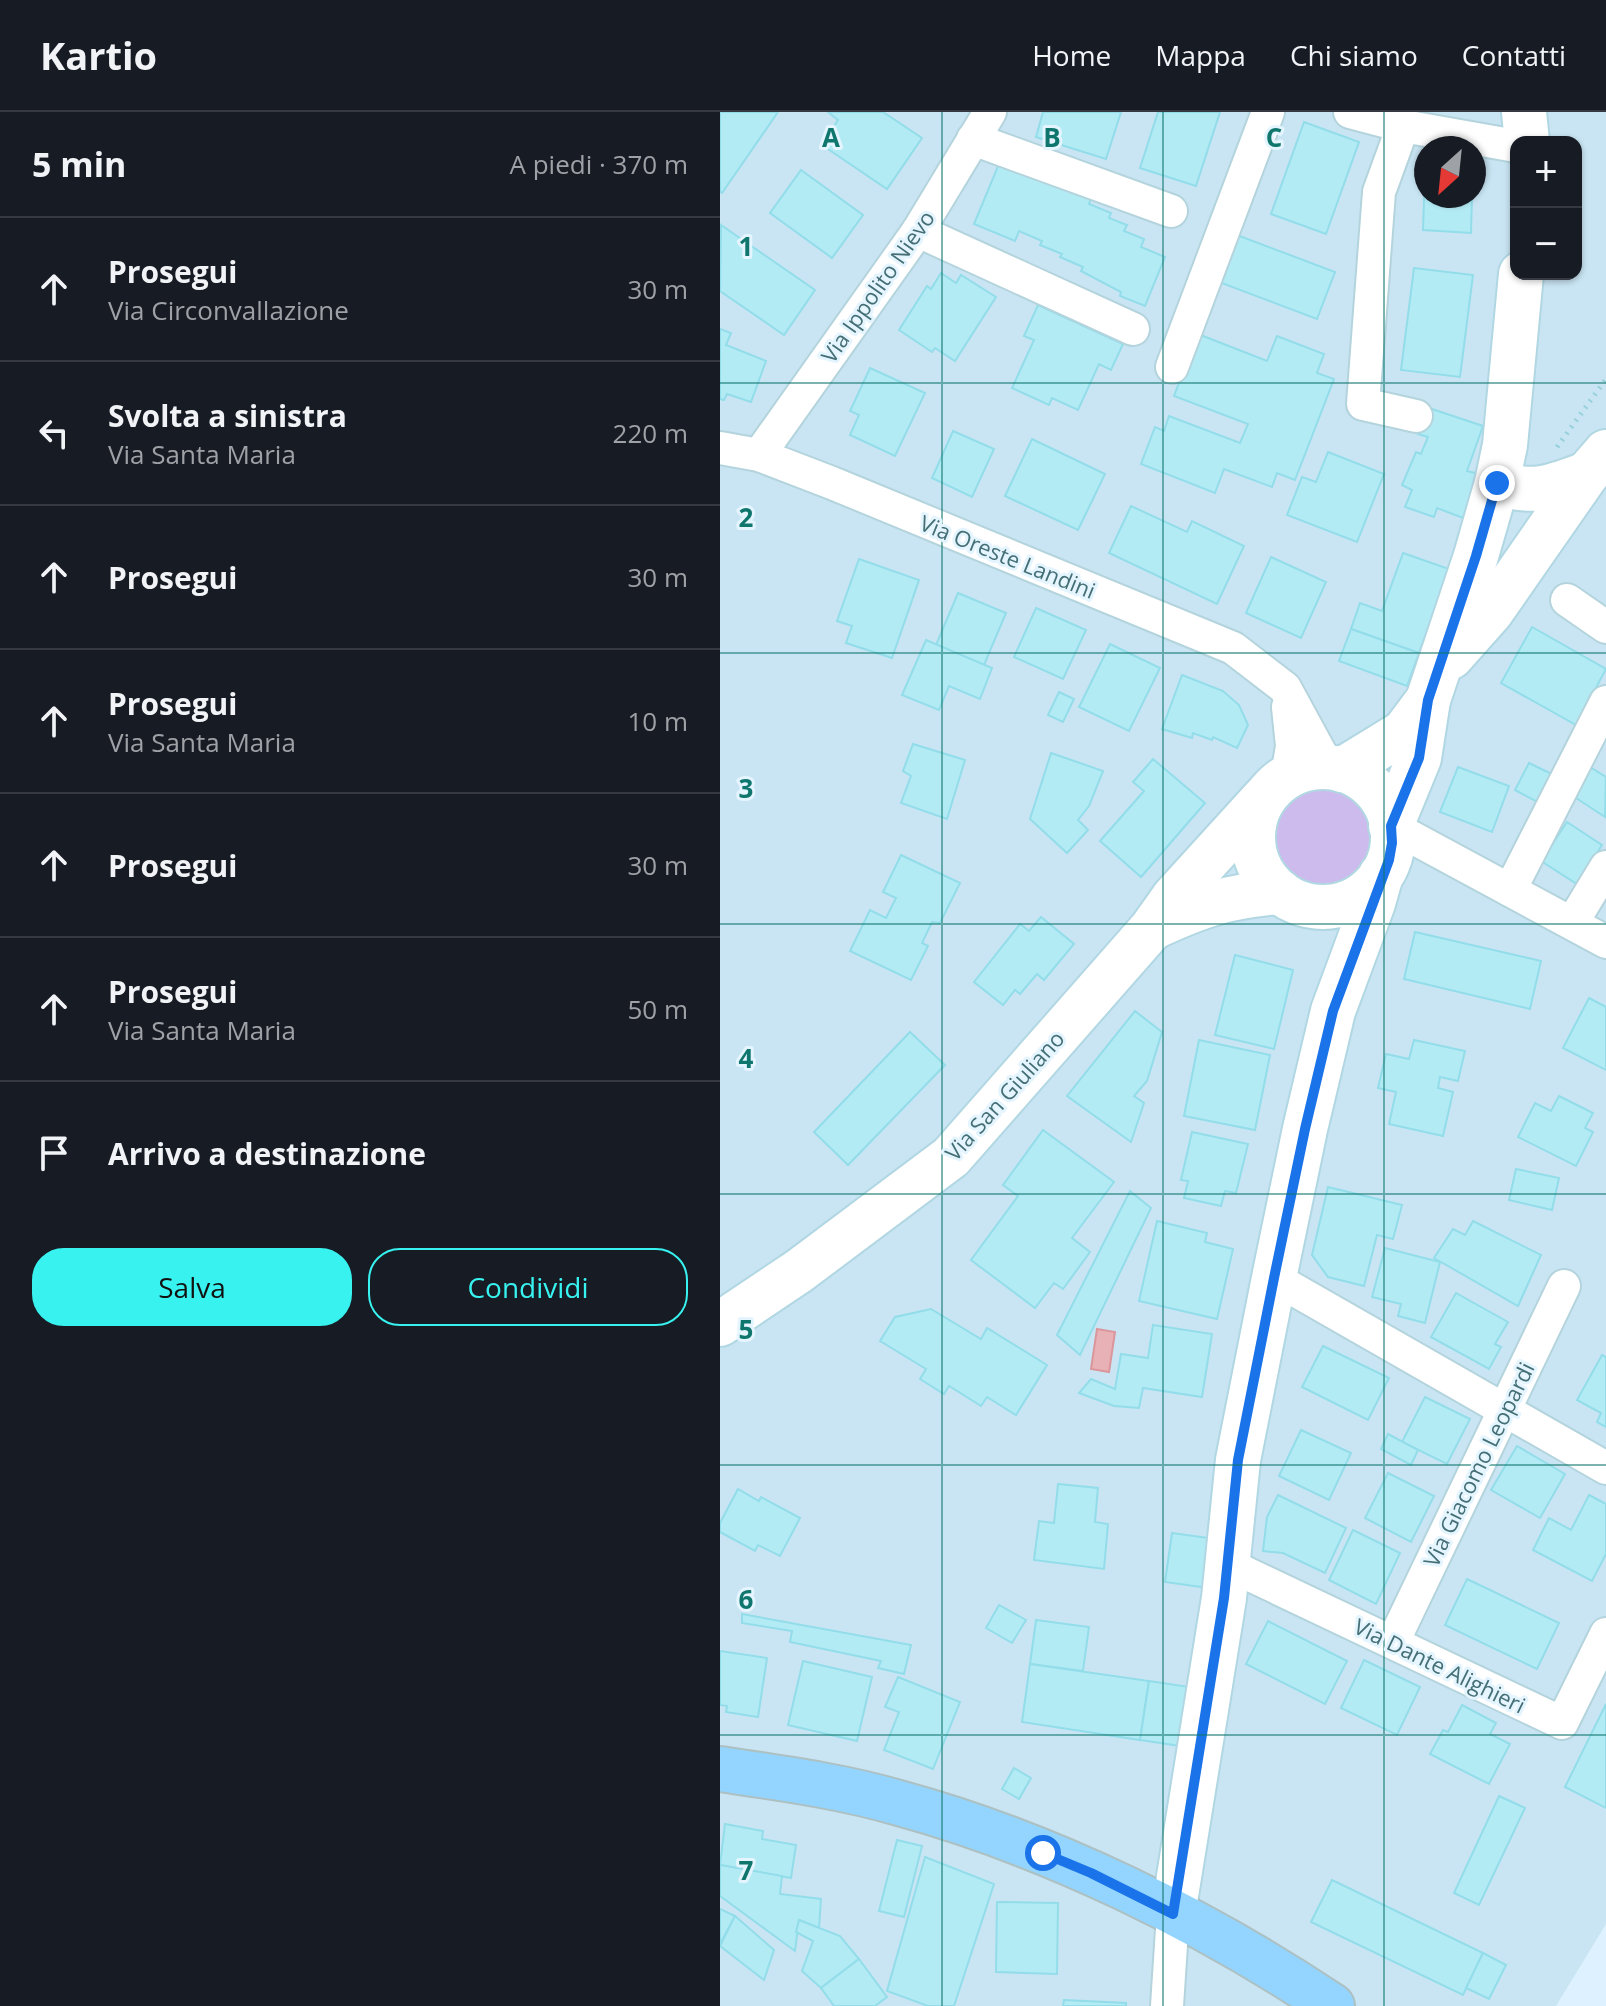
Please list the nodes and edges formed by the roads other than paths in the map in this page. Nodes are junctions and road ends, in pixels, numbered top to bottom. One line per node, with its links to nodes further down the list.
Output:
1 (1268, 112): 12 (street)
2 (1350, 112): 5 (street)
3 (1524, 112): 6 (main road)
4 (982, 125): 8 (street); 9 (street, Via Ippolito Nievo)
5 (1403, 126): 7 (street); 13 (street)
6 (1526, 136)
7 (1510, 145)
8 (1171, 211)
9 (918, 231): 11 (street); 15 (street, Via Ippolito Nievo)
10 (1521, 280): 16 (main road)
11 (1133, 329)
12 (1172, 367)
13 (1416, 416)
14 (720, 448): 15 (street, Via Oreste Landini)
15 (759, 455): 22 (street, Via Oreste Landini)
16 (1501, 464): 17 (main road); 20 (main road)
17 (1589, 465): 20 (main road, Via San Giuliano)
18 (1567, 600): 19 (street)
19 (1606, 627)
20 (1434, 684): 22 (main road, Via San Giuliano); 23 (main road)
21 (1606, 702): 26 (street)
22 (1305, 778): 23 (main road); 27 (main road); 29 (main road, Via San Giuliano)
23 (1391, 826): 25 (main road); 26 (street)
24 (1606, 867): 28 (street)
25 (1381, 875): 27 (main road); 31 (main road)
26 (1510, 890): 28 (street)
27 (1297, 899): 29 (main road); 31 (main road)
28 (1572, 923): 30 (street)
29 (1152, 928): 34 (main road, Via San Giuliano)
30 (1606, 942)
31 (1333, 1011): 32 (main road)
32 (1274, 1278): 35 (street); 37 (main road)
33 (1564, 1286): 35 (street, Via Giacomo Leopardi)
34 (720, 1324)
35 (1505, 1409): 36 (street); 39 (street, Via Giacomo Leopardi)
36 (1606, 1468)
37 (1229, 1565): 39 (street, Via Dante Alighieri); 41 (main road)
38 (1606, 1634): 39 (street, Via Dante Alighieri)
39 (1393, 1642)
40 (720, 1769): 41 (main road)
41 (1173, 1914): 42 (street); 43 (main road)
42 (1167, 2006)
43 (1332, 2006)

